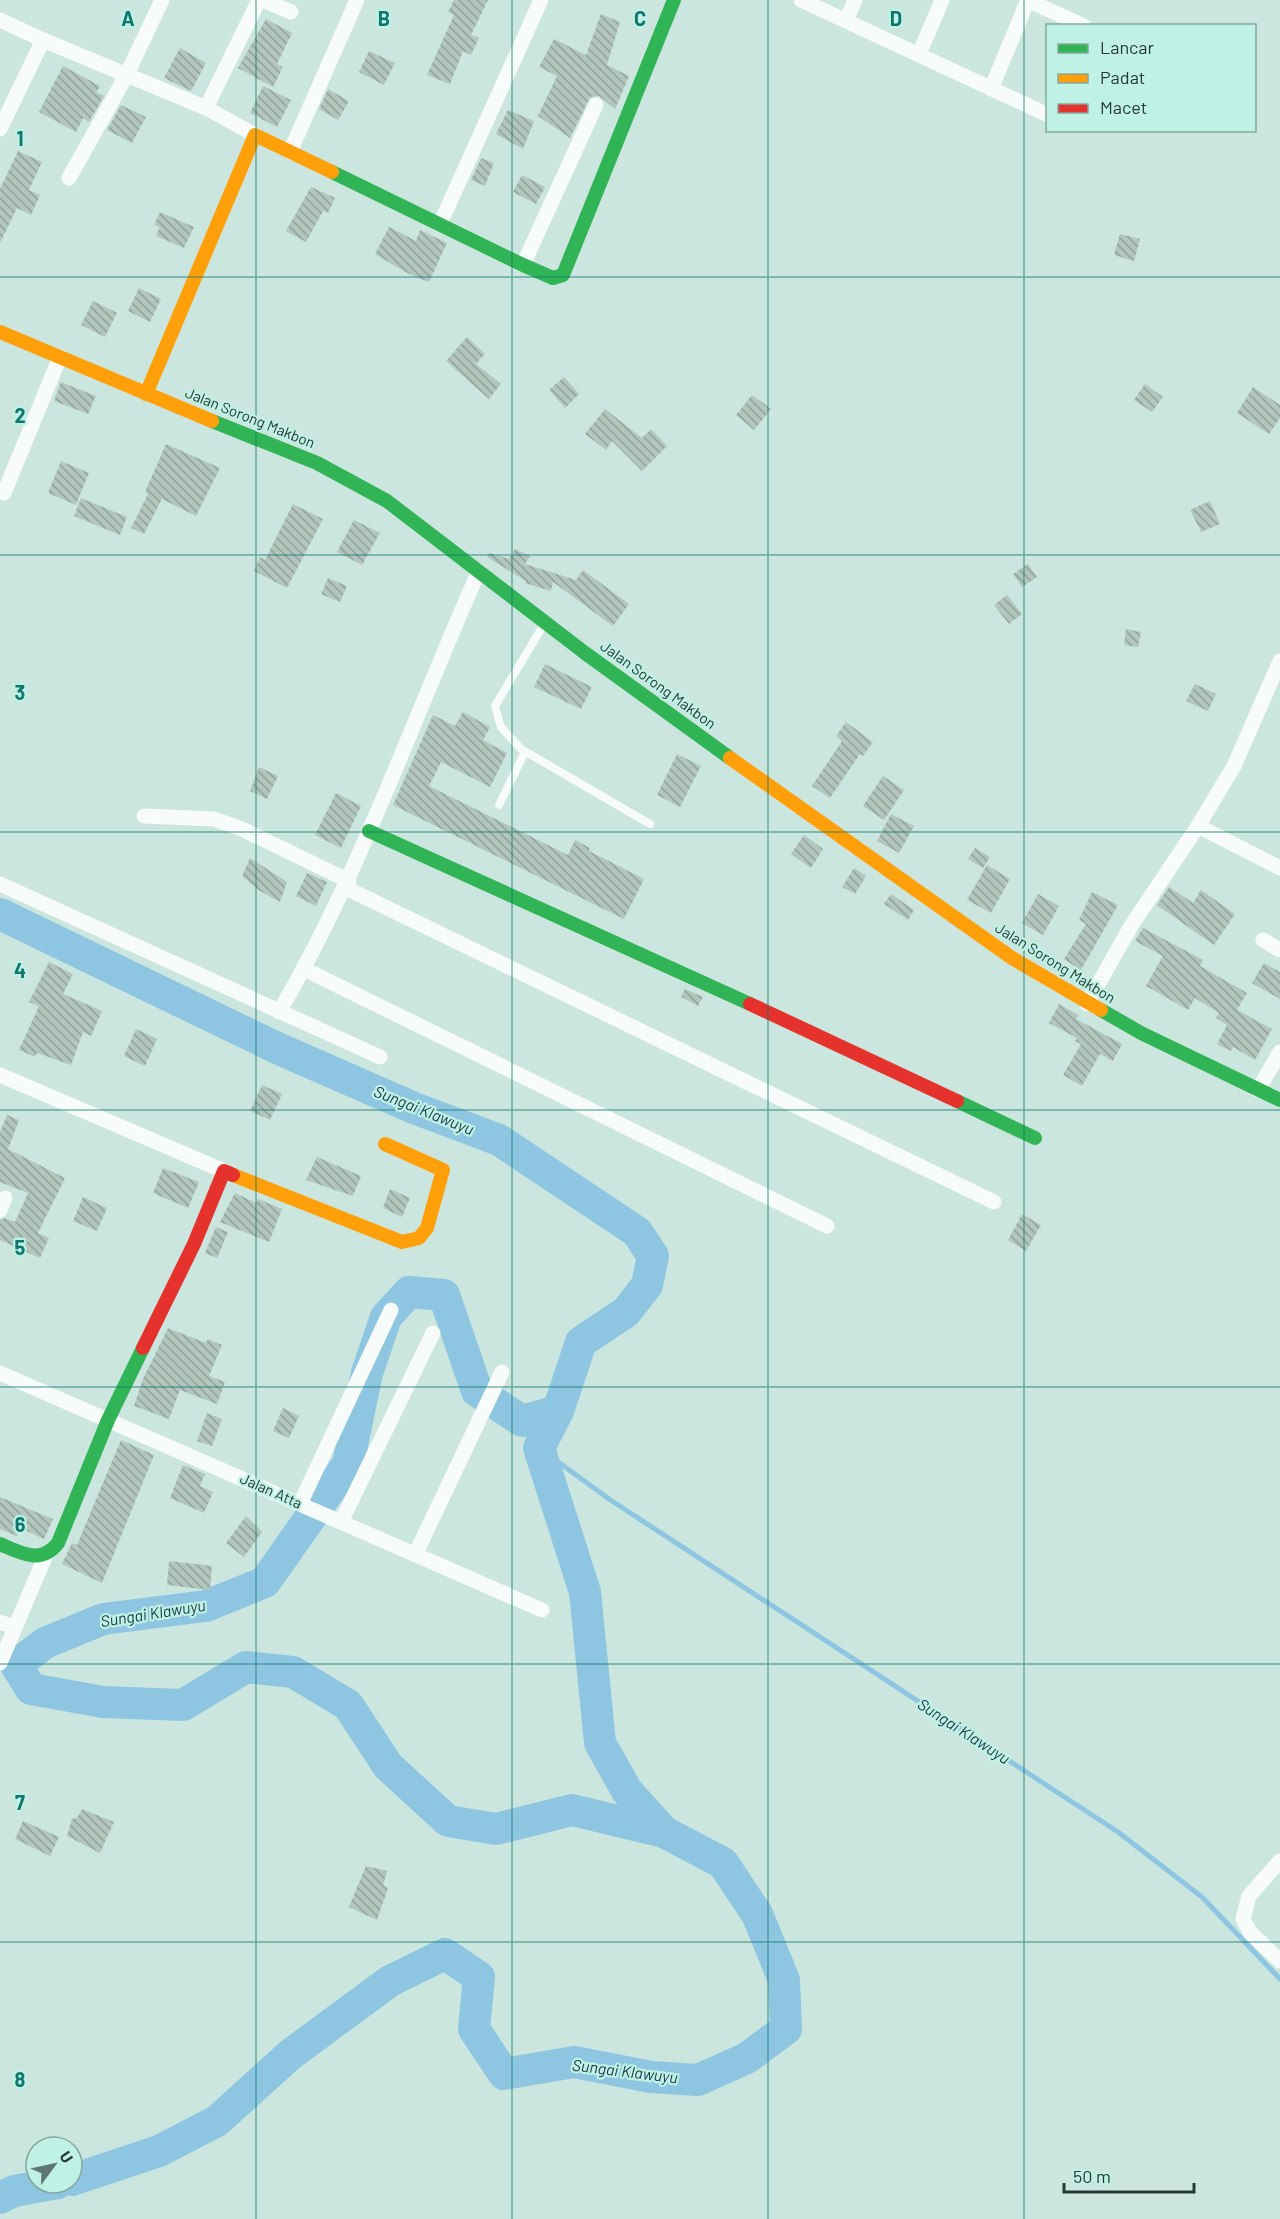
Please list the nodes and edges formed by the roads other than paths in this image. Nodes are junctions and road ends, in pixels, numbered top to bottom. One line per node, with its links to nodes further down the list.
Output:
1 (162, 0): 16 (street)
2 (261, 0): 10 (street); 19 (street)
3 (357, 0): 23 (street)
4 (540, 0): 25 (street)
5 (674, 0): 26 (main road)
6 (801, 0): 12 (street)
7 (855, 0): 12 (street)
8 (942, 0): 15 (street)
9 (1028, 0): 13 (street); 17 (street)
10 (291, 12)
11 (0, 20): 14 (street)
12 (846, 21): 15 (street)
13 (1080, 24)
14 (43, 40): 16 (street); 21 (street)
15 (919, 54): 17 (street)
16 (126, 76): 19 (street); 24 (street)
17 (991, 89): 20 (street)
18 (596, 105): 26 (street)
19 (206, 108): 22 (street)
20 (1046, 115)
21 (0, 129)
22 (255, 135): 23 (main road); 29 (main road)
23 (290, 152): 25 (main road)
24 (69, 178)
25 (440, 224): 26 (main road)
26 (522, 266)
27 (0, 332): 28 (main road, Jalan Sorong Makbon)
28 (60, 357): 29 (main road, Jalan Sorong Makbon); 30 (street)
29 (146, 394): 31 (main road, Jalan Sorong Makbon)
30 (4, 493)
31 (479, 570): 32 (main road, Jalan Sorong Makbon); 39 (street)
32 (545, 622): 34 (lane); 46 (main road, Jalan Sorong Makbon)
33 (1280, 661): 38 (street)
34 (525, 752): 35 (lane); 37 (lane)
35 (499, 805)
36 (144, 816): 42 (street)
37 (650, 824)
38 (1198, 826): 40 (street); 46 (street)
39 (369, 831): 42 (street); 53 (main road)
40 (1280, 868)
41 (0, 884): 47 (street)
42 (347, 884): 45 (street); 56 (street)
43 (1263, 940): 44 (street)
44 (1280, 950)
45 (304, 969): 47 (street); 57 (street)
46 (1087, 1004): 51 (main road, Jalan Sorong Makbon)
47 (279, 1012): 49 (street)
48 (1280, 1052): 51 (street)
49 (380, 1057)
50 (0, 1075): 55 (street)
51 (1258, 1090): 52 (main road, Jalan Sorong Makbon)
52 (1280, 1100)
53 (1035, 1138)
54 (385, 1144): 55 (main road)
55 (224, 1171): 62 (main road)
56 (994, 1202)
57 (827, 1226)
58 (391, 1310): 63 (street)
59 (433, 1333): 64 (street)
60 (502, 1372): 66 (street)
61 (0, 1373): 62 (street, Jalan Atta)
62 (108, 1420): 63 (street, Jalan Atta); 67 (main road)
63 (300, 1504): 64 (street, Jalan Atta)
64 (341, 1522): 66 (street, Jalan Atta)
65 (0, 1544): 67 (main road)
66 (416, 1555): 68 (street, Jalan Atta)
67 (45, 1557): 70 (street)
68 (542, 1610)
69 (0, 1622): 70 (street)
70 (15, 1628): 71 (street)
71 (0, 1664)
72 (1280, 1861): 73 (street)
73 (1280, 1961)

